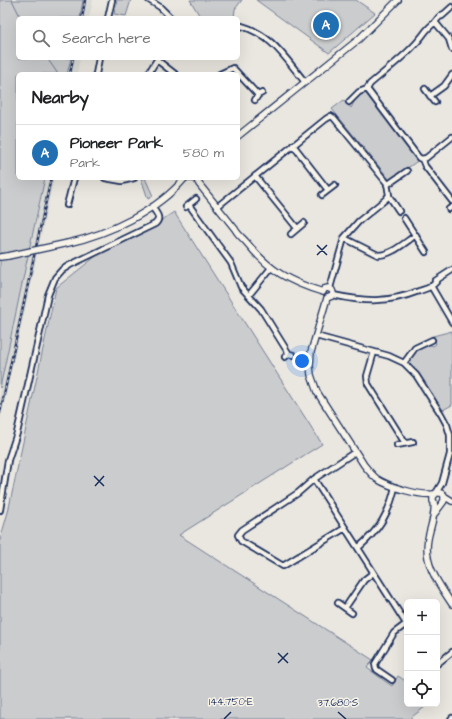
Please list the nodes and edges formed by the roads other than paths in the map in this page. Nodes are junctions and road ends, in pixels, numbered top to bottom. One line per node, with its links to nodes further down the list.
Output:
1 (112, 0): 5 (street)
2 (149, 0): 6 (street)
3 (398, 0): 20 (street)
4 (452, 7): 7 (street)
5 (108, 16)
6 (169, 16)
7 (436, 23): 9 (street); 21 (street)
8 (240, 26): 20 (street)
9 (452, 49)
10 (99, 60): 13 (street)
11 (157, 60): 14 (street)
12 (159, 60): 15 (street)
13 (96, 72)
14 (149, 72)
15 (172, 72)
16 (224, 72): 17 (street)
17 (236, 72)
18 (452, 75): 24 (street)
19 (240, 77): 23 (street)
20 (305, 82): 27 (street)
21 (367, 89): 25 (street); 30 (street)
22 (425, 89): 24 (street)
23 (258, 96)
24 (430, 96): 26 (street)
25 (349, 102)
26 (436, 102)
27 (240, 134)
28 (452, 138): 30 (street)
29 (293, 145): 32 (street); 39 (street); 40 (street)
30 (422, 159): 44 (street)
31 (407, 171): 39 (street)
32 (255, 176): 47 (street); 51 (street)
33 (73, 180): 45 (street)
34 (183, 180): 37 (street)
35 (191, 180): 37 (street)
36 (195, 180): 47 (street)
37 (181, 183): 46 (street)
38 (336, 184): 40 (street)
39 (388, 185): 42 (street)
40 (328, 190): 41 (street)
41 (322, 195)
42 (389, 196): 48 (street); 54 (street)
43 (196, 199): 62 (street)
44 (452, 201)
45 (66, 205)
46 (152, 206): 56 (street, bridge); 85 (street)
47 (218, 206): 57 (street)
48 (399, 211)
49 (404, 218): 53 (street)
50 (304, 223): 51 (street)
51 (297, 228): 52 (street)
52 (291, 234)
53 (416, 235): 54 (street); 55 (street)
54 (344, 238): 60 (street)
55 (426, 252)
56 (0, 257)
57 (271, 268): 61 (street); 62 (street)
58 (452, 270): 59 (street)
59 (431, 287): 63 (street); 65 (street)
60 (330, 288): 61 (street); 63 (street)
61 (323, 292): 64 (street)
62 (249, 295): 69 (street)
63 (333, 295): 64 (street)
64 (327, 298): 66 (street)
65 (452, 322)
66 (316, 336): 68 (street); 75 (street)
67 (432, 340): 70 (street)
68 (374, 352): 70 (street); 73 (street)
69 (289, 356)
70 (404, 363): 72 (street)
71 (413, 442): 73 (street)
72 (452, 442): 77 (street)
73 (405, 444): 74 (street)
74 (397, 446)
75 (355, 452): 76 (street); 78 (street)
76 (314, 479): 87 (street); 87 (street)
77 (442, 483): 79 (street); 81 (street)
78 (395, 486): 80 (street); 88 (street)
79 (435, 493): 80 (street); 81 (street); 82 (street)
80 (424, 494): 82 (street)
81 (444, 495): 83 (street); 84 (street)
82 (434, 502): 84 (street); 86 (street)
83 (452, 502): 84 (street)
84 (443, 503): 86 (street)
85 (0, 510)
86 (434, 513): 91 (street)
87 (345, 528): 88 (street)
88 (358, 548): 89 (street)
89 (373, 573): 92 (street); 94 (street)
90 (338, 604): 92 (street)
91 (452, 604)
92 (345, 608): 93 (street)
93 (352, 613)
94 (404, 620)
95 (404, 627): 98 (street)
96 (452, 652): 97 (street)
97 (440, 662)
98 (392, 680)

